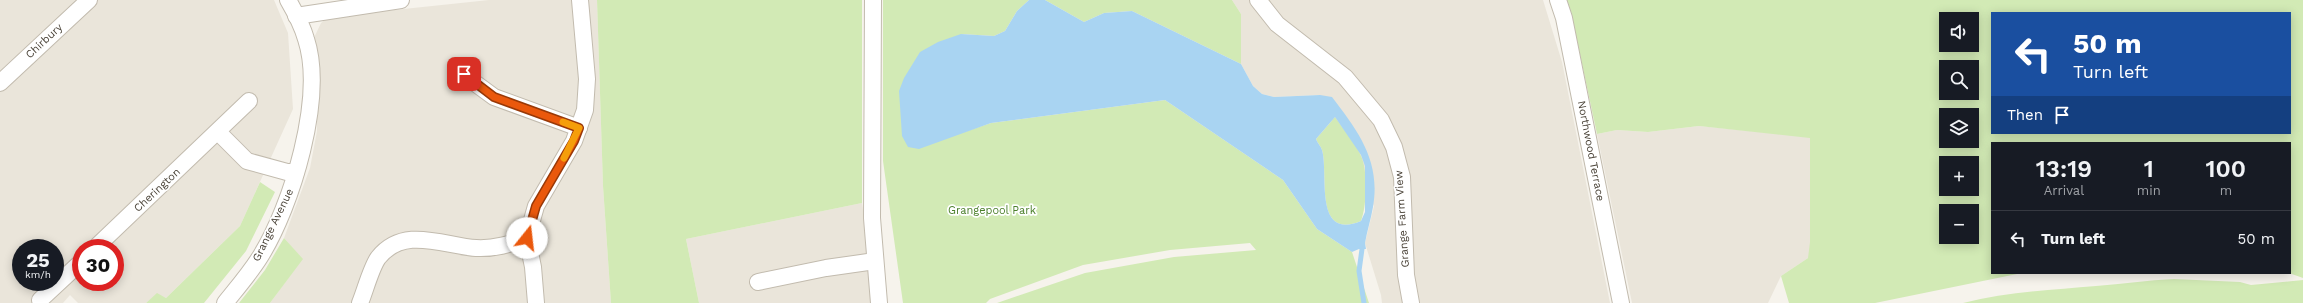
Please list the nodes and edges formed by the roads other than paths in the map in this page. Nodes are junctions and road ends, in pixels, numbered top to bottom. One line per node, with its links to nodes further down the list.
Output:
1 (89, 0): 10 (street, Chirbury)
2 (288, 0): 8 (street, Grange Avenue)
3 (401, 0): 8 (street)
4 (580, 0): 12 (street)
5 (873, 0): 17 (street)
6 (1258, 0): 21 (street, Grange Farm View)
7 (1558, 0): 26 (street, Northwood Terrace)
8 (296, 16): 14 (street, Grange Avenue)
9 (464, 74): 12 (street)
10 (0, 83)
11 (249, 101): 13 (street, Cherington)
12 (579, 128): 15 (street)
13 (218, 132): 14 (street); 16 (street, Cherington)
14 (296, 172): 22 (street, Grange Avenue)
15 (527, 238): 23 (street); 24 (street)
16 (105, 239)
17 (875, 261): 19 (street); 25 (street)
18 (72, 270): 20 (street)
19 (758, 282)
20 (40, 300)
21 (1407, 302)
22 (225, 303)
23 (360, 303)
24 (536, 303)
25 (878, 303)
26 (1621, 303)

